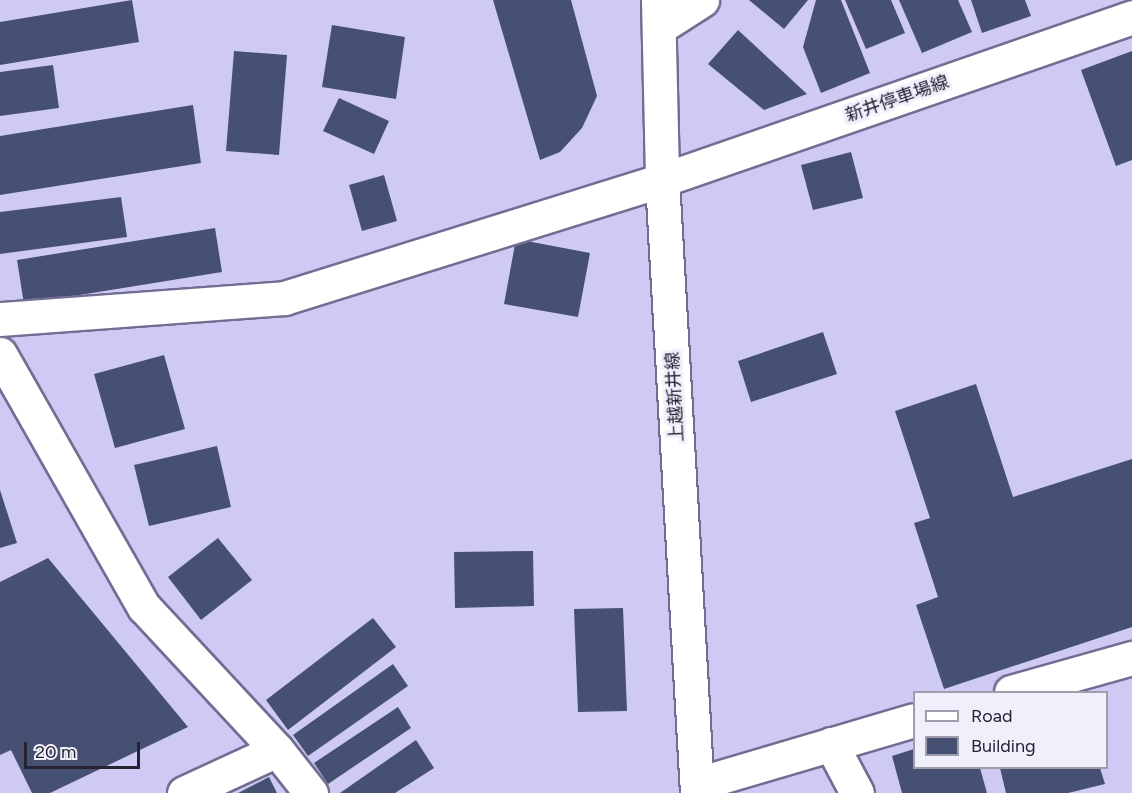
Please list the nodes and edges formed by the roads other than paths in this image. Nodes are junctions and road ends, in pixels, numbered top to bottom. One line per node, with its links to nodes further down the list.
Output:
1 (702, 0): 2 (street)
2 (659, 14): 4 (street, 上越新井線)
3 (1132, 17): 4 (street, 新井停車場線)
4 (662, 180): 5 (street, 新井停車場線); 12 (street, 上越新井線)
5 (0, 319)
6 (0, 354): 11 (street)
7 (1132, 658): 8 (street)
8 (1018, 691)
9 (913, 721): 10 (street)
10 (831, 744): 12 (street); 15 (street)
11 (277, 750): 13 (street); 14 (street)
12 (697, 788)
13 (184, 793)
14 (311, 793)
15 (857, 793)

